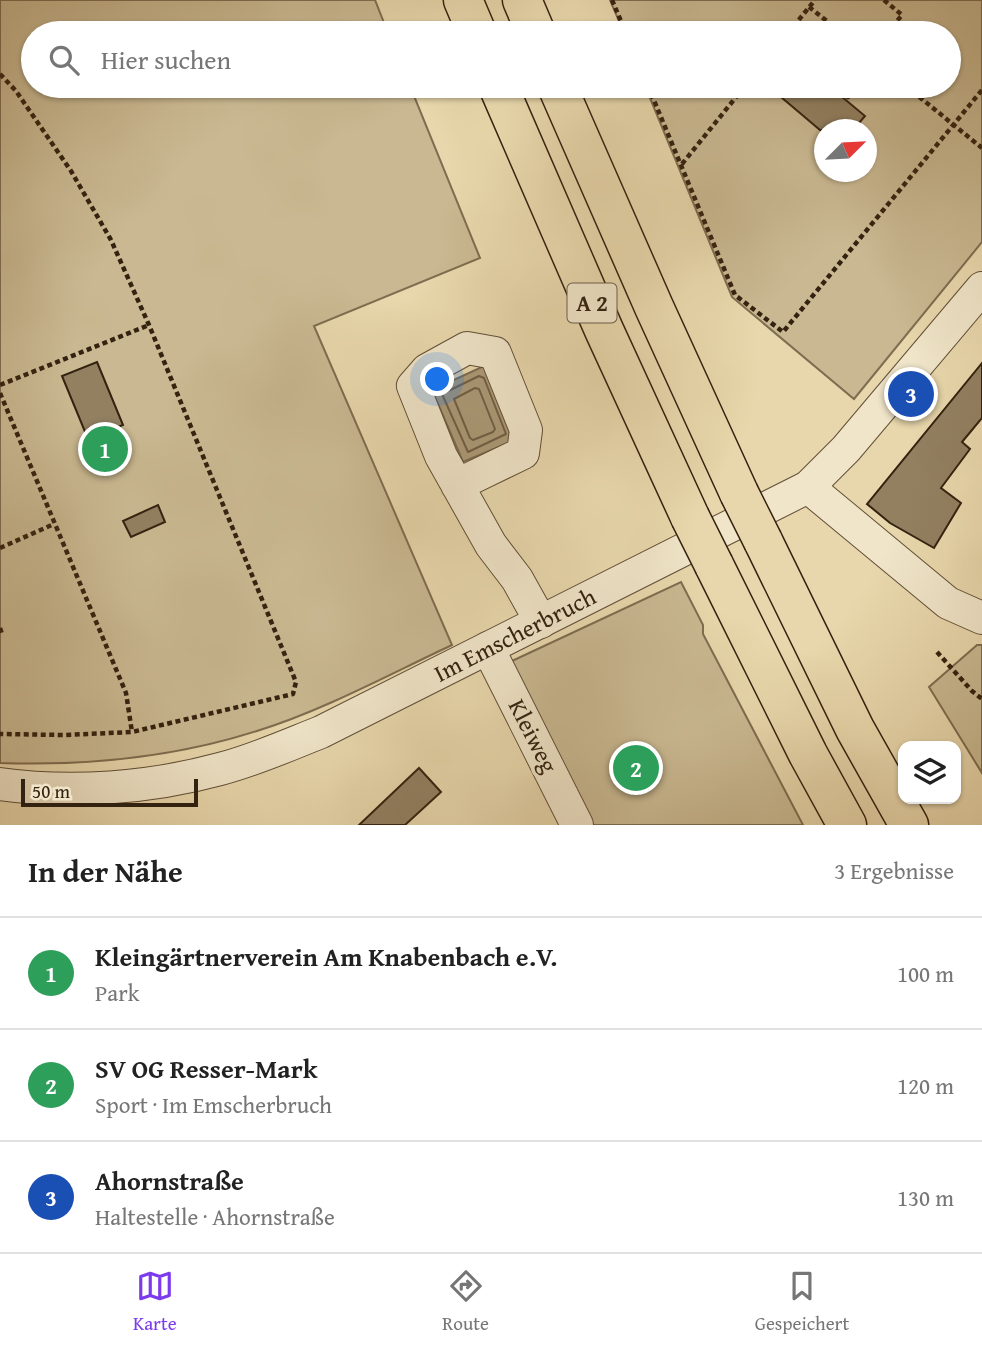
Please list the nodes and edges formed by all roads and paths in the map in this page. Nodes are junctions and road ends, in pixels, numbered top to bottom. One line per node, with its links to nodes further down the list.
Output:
1 (463, 0): 7 (highway)
2 (522, 0): 8 (highway)
3 (612, 0): 9 (path)
4 (815, 0): 6 (path)
5 (884, 0): 12 (path)
6 (809, 7): 10 (path); 11 (path)
7 (472, 21)
8 (531, 21)
9 (621, 21)
10 (798, 21)
11 (827, 21)
12 (897, 21)
13 (0, 74): 24 (path)
14 (982, 90): 20 (path)
15 (503, 98): 42 (highway, A 2, bridge)
16 (562, 98): 43 (highway, A 2, bridge)
17 (653, 98): 22 (path)
18 (735, 98): 22 (path)
19 (921, 98): 20 (path)
20 (954, 125): 21 (path); 22 (path)
21 (982, 148)
22 (681, 165)
23 (982, 288): 28 (street, Im Emscherbruch)
24 (149, 325): 25 (path); 38 (path)
25 (0, 385)
26 (0, 393): 29 (path)
27 (457, 485): 32 (street)
28 (808, 487): 31 (street); 32 (street, Im Emscherbruch)
29 (54, 524): 30 (path); 38 (path)
30 (0, 548)
31 (982, 618)
32 (541, 622): 35 (street, Im Emscherbruch)
33 (0, 628): 34 (path)
34 (2, 634)
35 (488, 648): 40 (street, Im Emscherbruch); 41 (street, Kleiweg)
36 (937, 652): 37 (path)
37 (982, 699)
38 (132, 732): 39 (path)
39 (0, 734)
40 (0, 784)
41 (577, 825)
42 (847, 825)
43 (909, 825)

